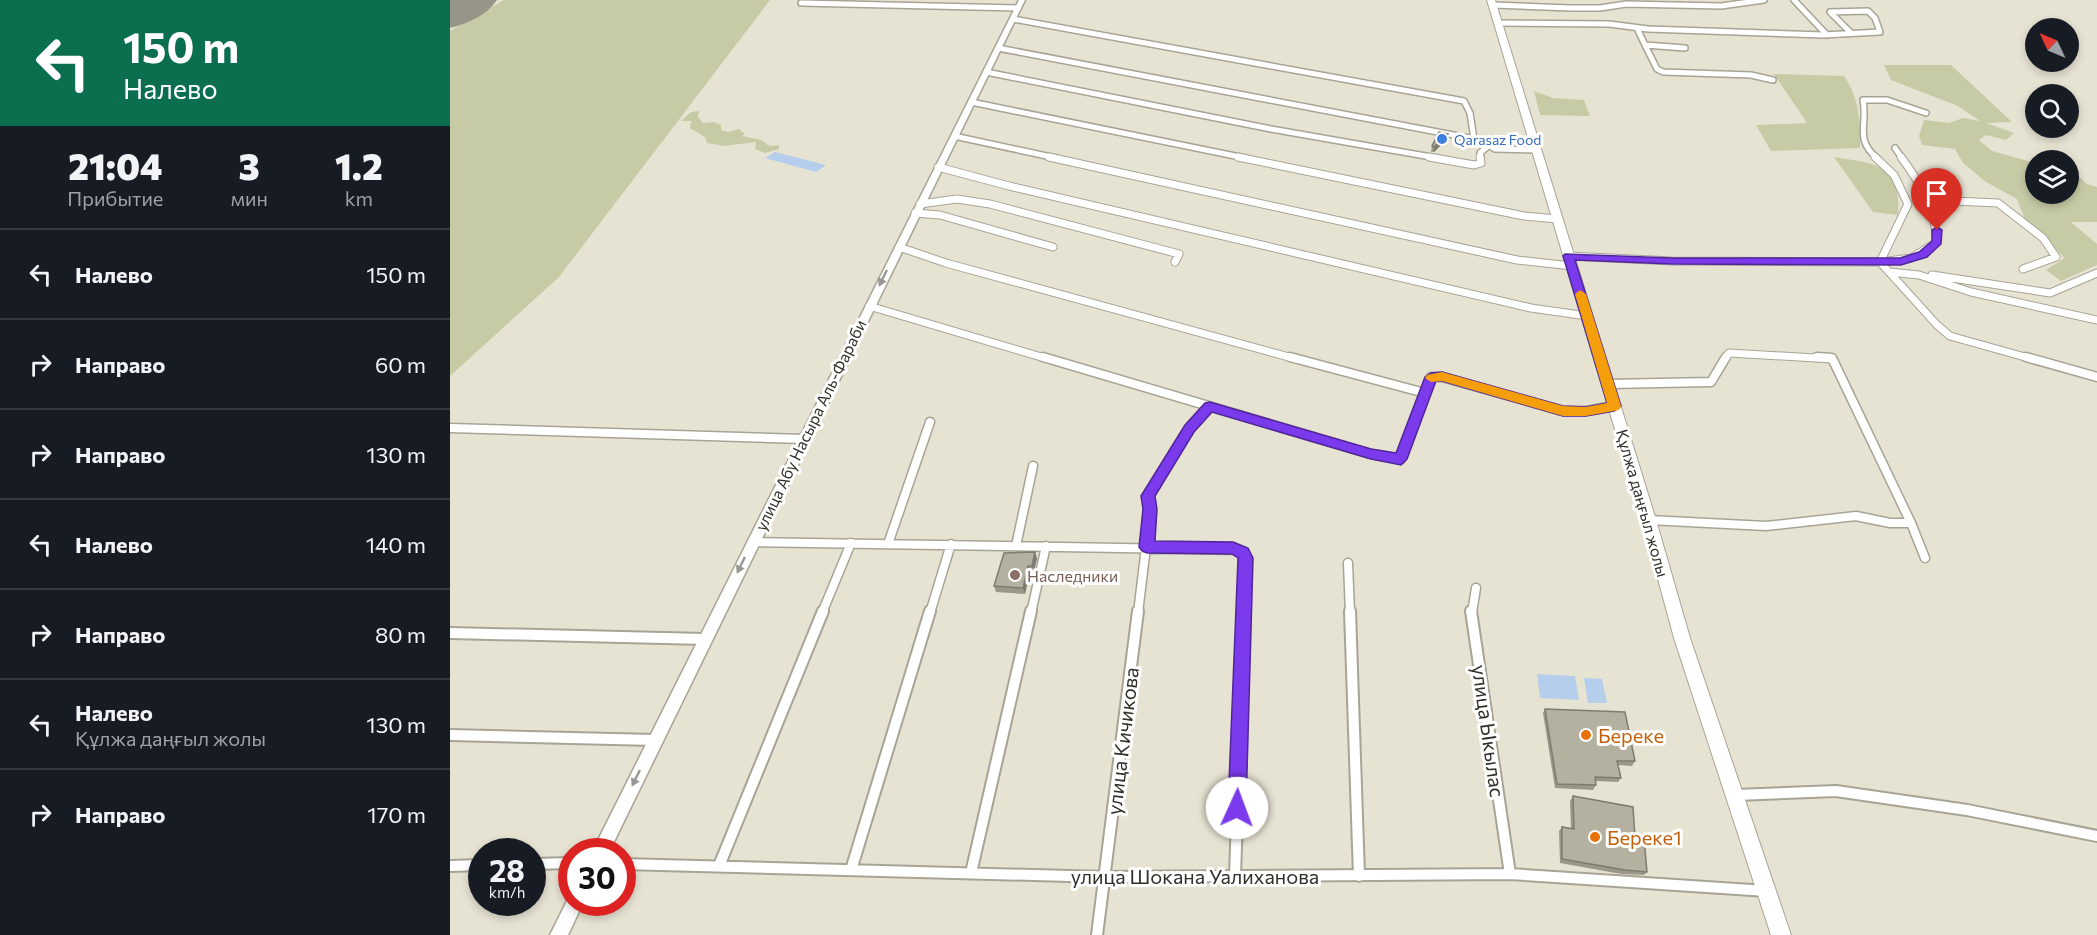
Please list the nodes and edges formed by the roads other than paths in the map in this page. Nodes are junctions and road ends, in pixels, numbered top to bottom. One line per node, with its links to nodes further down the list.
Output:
1 (1764, 0): 4 (street)
2 (1794, 0): 9 (street)
3 (801, 3): 5 (street)
4 (1492, 3): 6 (main road, Құлжа даңғыл жолы)
5 (1018, 9): 11 (street, улица Абу Насыра Аль-Фараби); 18 (street)
6 (1498, 23): 7 (street); 21 (main road, Құлжа даңғыл жолы)
7 (1637, 28): 9 (street); 10 (street)
8 (1851, 33): 8 (street); 9 (street)
9 (1827, 35)
10 (1645, 45): 12 (street); 14 (street)
11 (998, 48): 13 (street, улица Абу Насыра Аль-Фараби); 18 (street)
12 (1685, 48)
13 (986, 72): 15 (street, улица Абу Насыра Аль-Фараби); 19 (street)
14 (1773, 80)
15 (971, 102): 17 (street, улица Абу Насыра Аль-Фараби); 25 (street)
16 (1926, 113): 30 (street)
17 (954, 136): 22 (street, улица Абу Насыра Аль-Фараби); 28 (street)
18 (1474, 139): 19 (street)
19 (1488, 146): 21 (street)
20 (1895, 148): 23 (street)
21 (1537, 150): 25 (main road, Құлжа даңғыл жолы)
22 (938, 167): 24 (street, улица Абу Насыра Аль-Фараби); 36 (street)
23 (1931, 200): 30 (street); 31 (street)
24 (918, 208): 26 (street, улица Абу Насыра Аль-Фараби); 27 (street); 29 (street)
25 (1557, 219): 28 (main road, Құлжа даңғыл жолы)
26 (898, 247): 35 (street, улица Абу Насыра Аль-Фараби, one-way to 35); 40 (street)
27 (1053, 247)
28 (1570, 261): 30 (street); 36 (main road, Құлжа даңғыл жолы)
29 (1175, 262)
30 (1880, 262): 32 (street)
31 (2023, 269)
32 (1889, 272): 34 (street); 38 (street)
33 (2097, 273): 34 (street)
34 (1919, 275): 37 (street)
35 (869, 306): 42 (street); 45 (street, улица Абу Насыра Аль-Фараби)
36 (1587, 316): 39 (main road, Құлжа даңғыл жолы)
37 (2097, 320)
38 (2097, 377)
39 (1608, 384): 41 (main road, Құлжа даңғыл жолы); 48 (street)
40 (1425, 393): 41 (street); 42 (street)
41 (1614, 406): 47 (main road, Құлжа даңғыл жолы)
42 (1210, 407): 55 (street, улица Кичикова)
43 (930, 422): 51 (street)
44 (450, 428): 45 (street)
45 (803, 439): 49 (street, улица Абу Насыра Аль-Фараби)
46 (1033, 466): 53 (street)
47 (1649, 520): 48 (street); 63 (main road, Құлжа даңғыл жолы)
48 (1911, 523): 56 (street)
49 (752, 542): 50 (street); 60 (street, улица Абу Насыра Аль-Фараби, one-way to 60)
50 (851, 543): 51 (street); 69 (street)
51 (888, 544): 52 (street)
52 (951, 544): 53 (street); 70 (street)
53 (1016, 546): 54 (street)
54 (1046, 546): 55 (street); 71 (street)
55 (1146, 547): 73 (street); 75 (street, улица Кичикова)
56 (1925, 558)
57 (1348, 563): 74 (street)
58 (1476, 588): 72 (street, улица Ыкылас)
59 (450, 633): 60 (street)
60 (705, 639): 62 (street, улица Абу Насыра Аль-Фараби)
61 (450, 735): 62 (street)
62 (655, 740): 65 (street, улица Абу Насыра Аль-Фараби, one-way to 65)
63 (1736, 795): 64 (street); 76 (main road, Құлжа даңғыл жолы)
64 (2097, 836)
65 (607, 838)
66 (636, 864): 69 (street, улица Шокана Уалиханова)
67 (468, 865): 68 (street)
68 (450, 866)
69 (719, 866): 70 (street, улица Шокана Уалиханова)
70 (851, 870): 71 (street, улица Шокана Уалиханова)
71 (971, 873): 75 (street, улица Шокана Уалиханова)
72 (1510, 874): 74 (street, улица Шокана Уалиханова); 76 (street, улица Шокана Уалиханова)
73 (1235, 876): 74 (street, улица Шокана Уалиханова); 75 (street, улица Шокана Уалиханова)
74 (1359, 876)
75 (1105, 877): 79 (street, улица Кичикова)
76 (1767, 891): 80 (main road, Құлжа даңғыл жолы)
77 (568, 916): 78 (street)
78 (559, 935)
79 (1097, 935)
80 (1781, 935)

